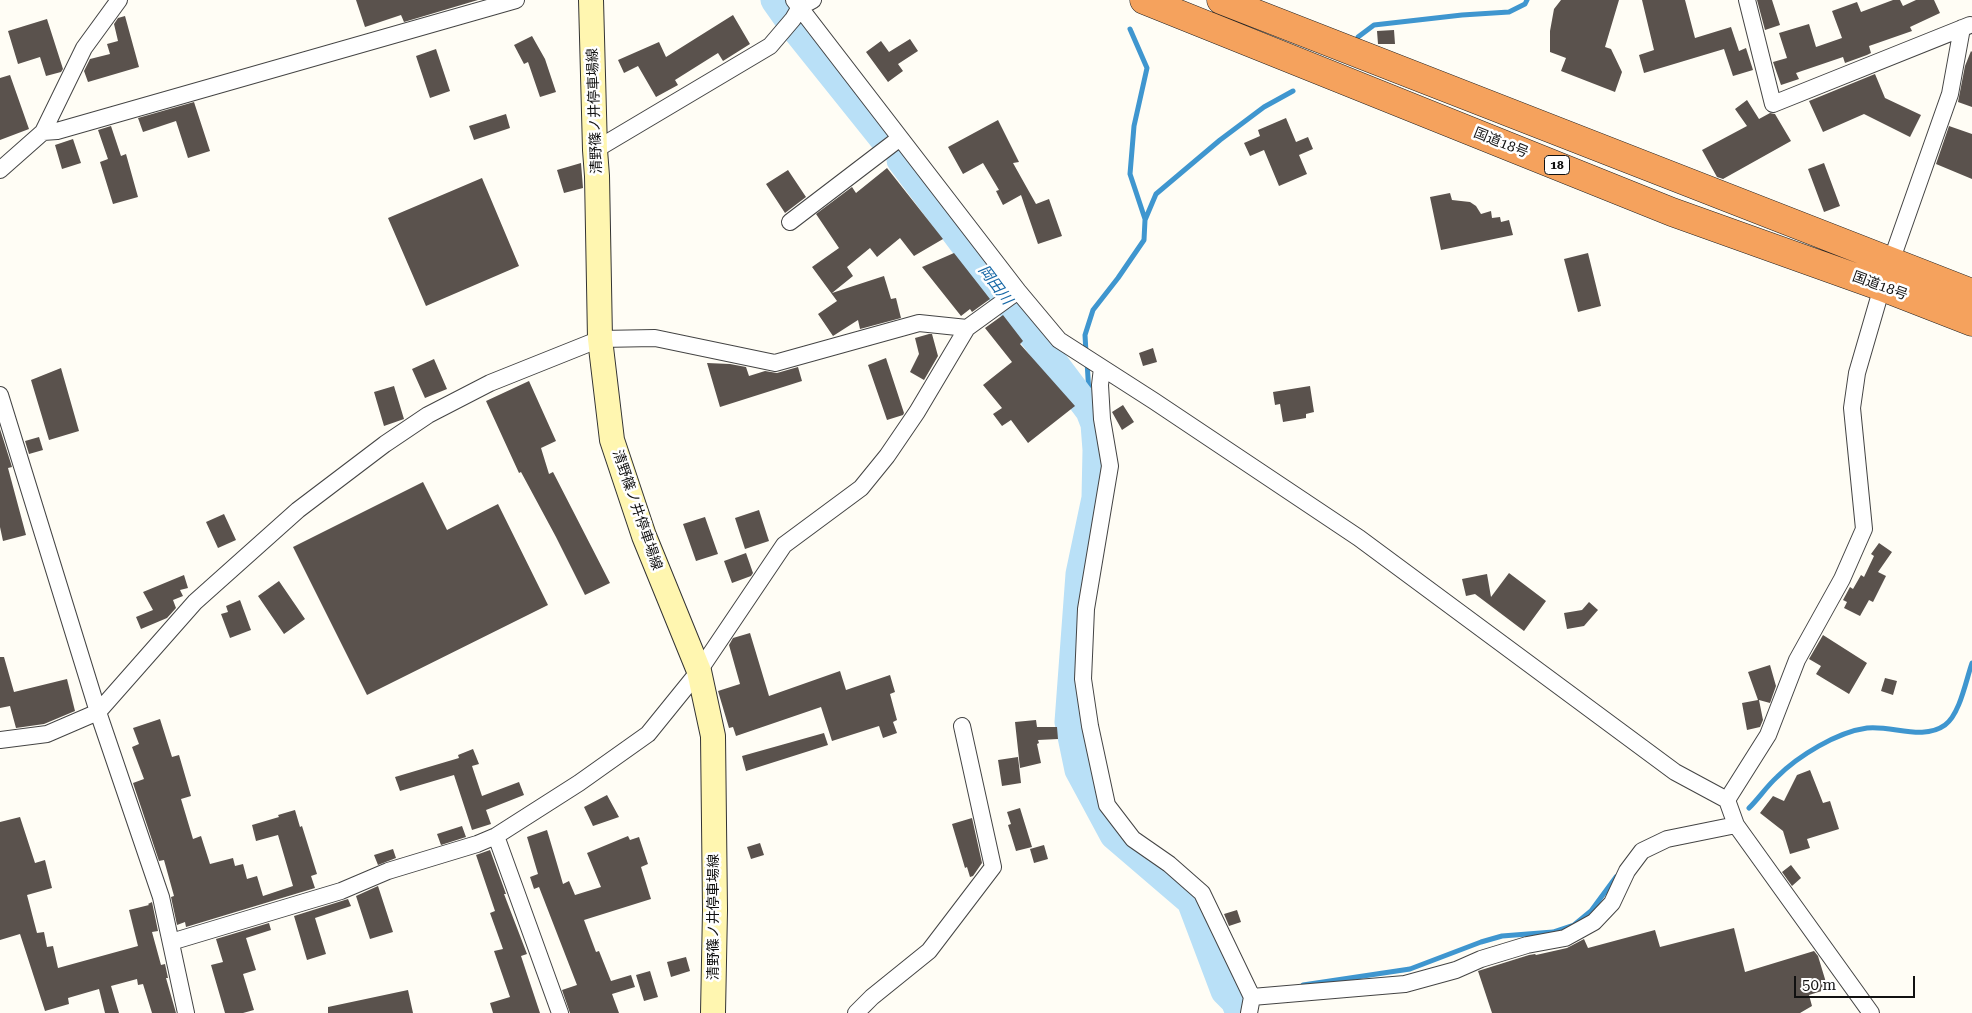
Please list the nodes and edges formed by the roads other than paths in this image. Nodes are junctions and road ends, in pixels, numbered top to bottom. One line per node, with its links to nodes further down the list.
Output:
1 (119, 0): 9 (street)
2 (516, 0): 9 (street)
3 (591, 0): 11 (main road, 清野篠ノ井停車場線)
4 (1144, 0): 15 (highway, 国道18号 / 18)
5 (1220, 0): 14 (highway, 国道18号 / 18)
6 (1747, 0): 8 (street)
7 (798, 11): 10 (street); 11 (street)
8 (1967, 26): 14 (street)
9 (43, 132): 12 (street)
10 (900, 138): 13 (street); 17 (street)
11 (595, 150): 20 (main road, 清野篠ノ井停車場線)
12 (0, 170)
13 (790, 222)
14 (1892, 261): 15 (street); 16 (highway, 国道18号 / 18)
15 (1882, 287): 18 (highway, 国道18号 / 18); 27 (street)
16 (1972, 292)
17 (1011, 297): 19 (street); 21 (street)
18 (1972, 322)
19 (967, 328): 20 (street); 23 (street)
20 (600, 339): 23 (main road, 清野篠ノ井停車場線); 24 (street)
21 (1096, 364): 27 (street); 31 (street)
22 (0, 395): 24 (street)
23 (699, 671): 29 (street); 34 (main road, 清野篠ノ井停車場線)
24 (98, 712): 26 (street); 30 (street)
25 (962, 726): 35 (street)
26 (0, 740)
27 (1727, 800): 28 (street)
28 (1736, 825): 31 (street); 36 (street)
29 (496, 836): 30 (street); 33 (street)
30 (171, 942): 32 (street)
31 (1251, 1005)
32 (186, 1013)
33 (560, 1013)
34 (713, 1013)
35 (856, 1013)
36 (1871, 1013)

